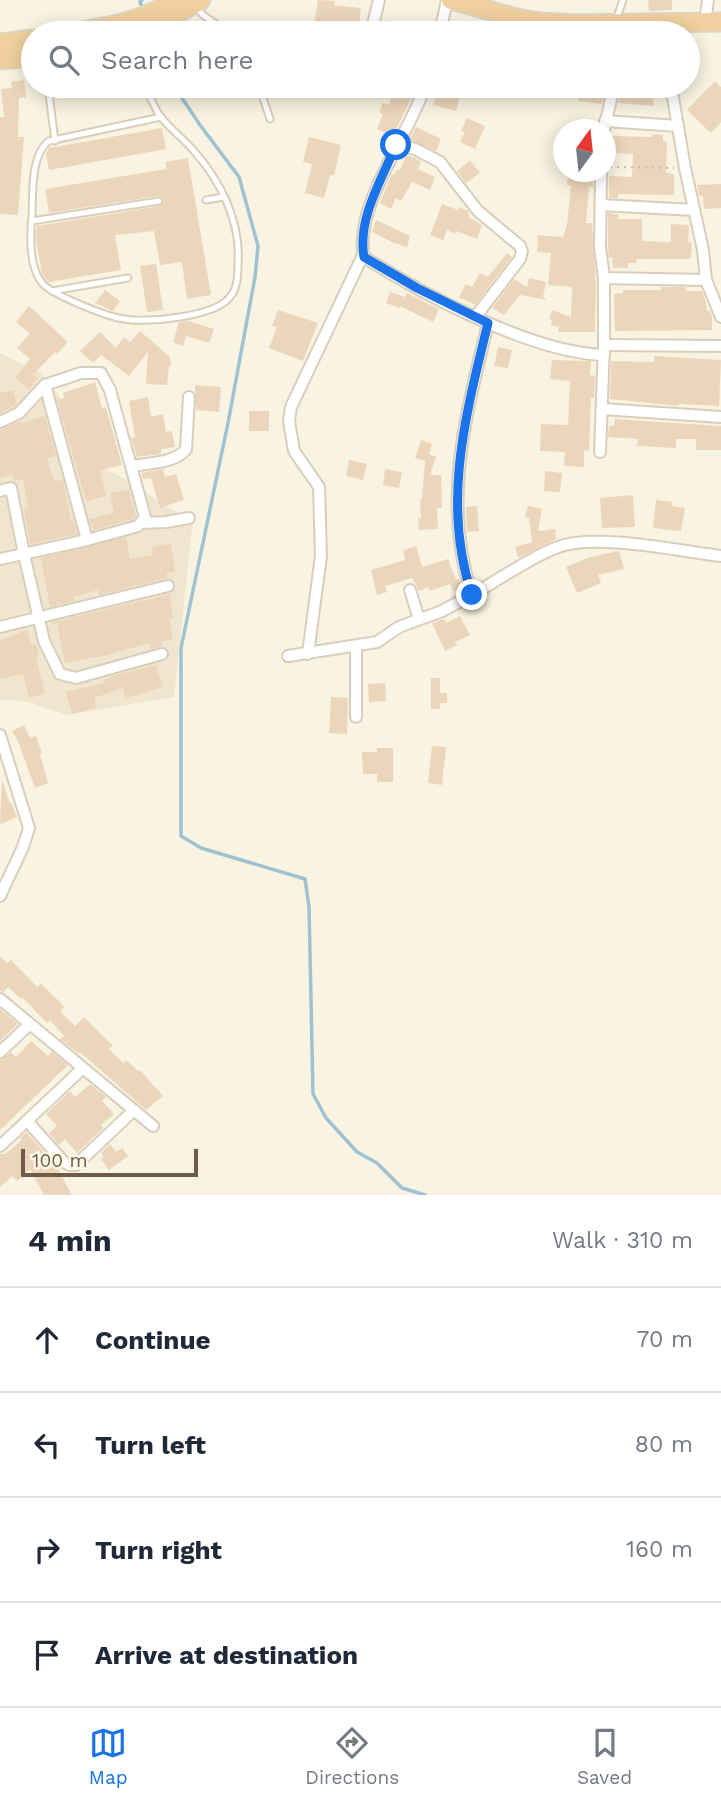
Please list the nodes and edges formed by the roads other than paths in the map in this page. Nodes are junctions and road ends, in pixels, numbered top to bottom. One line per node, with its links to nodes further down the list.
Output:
1 (379, 0): 8 (street)
2 (449, 0): 9 (street); 10 (highway)
3 (622, 0): 11 (lane)
4 (708, 0): 12 (street)
5 (191, 1): 6 (highway); 7 (lane)
6 (152, 21)
7 (212, 21)
8 (374, 21)
9 (443, 21)
10 (539, 21)
11 (617, 21)
12 (713, 23)
13 (21, 40): 14 (highway)
14 (0, 43)
15 (21, 58): 16 (highway)
16 (0, 60)
17 (50, 98): 28 (lane)
18 (151, 98): 23 (lane)
19 (264, 98): 24 (lane)
20 (421, 98): 29 (street)
21 (612, 98): 25 (street)
22 (673, 98): 27 (street)
23 (161, 117): 28 (lane); 31 (lane)
24 (270, 119)
25 (607, 119)
26 (616, 125): 27 (street)
27 (678, 126): 35 (street)
28 (55, 141): 36 (lane)
29 (396, 145): 37 (street); 42 (street)
30 (601, 182): 34 (street)
31 (224, 197): 32 (lane); 41 (lane)
32 (206, 200)
33 (159, 201): 36 (lane)
34 (601, 205): 35 (street); 39 (street)
35 (694, 210): 40 (street)
36 (32, 221): 41 (lane)
37 (363, 255): 42 (street); 69 (street)
38 (128, 278): 41 (lane)
39 (604, 278): 40 (street); 46 (street)
40 (706, 280): 43 (street)
41 (52, 291)
42 (476, 316): 44 (street)
43 (721, 317)
44 (488, 323): 46 (street); 63 (street)
45 (721, 346): 46 (street)
46 (604, 350): 49 (street)
47 (45, 385): 51 (street); 53 (street); 57 (street)
48 (189, 397): 53 (street)
49 (603, 409): 50 (street); 52 (street)
50 (721, 417)
51 (0, 422)
52 (600, 452)
53 (133, 466): 56 (street)
54 (0, 491): 58 (street)
55 (189, 518): 56 (street)
56 (142, 523): 57 (street)
57 (87, 540): 58 (street)
58 (24, 554): 60 (street); 64 (street)
59 (721, 556): 63 (street)
60 (0, 559)
61 (168, 586): 64 (street)
62 (410, 590): 65 (street)
63 (472, 595): 65 (street)
64 (39, 618): 66 (street); 68 (street)
65 (419, 619): 67 (street)
66 (0, 627)
67 (356, 646): 69 (street); 71 (street)
68 (162, 654)
69 (308, 654): 70 (street)
70 (288, 656)
71 (356, 717)
72 (0, 736): 73 (street)
73 (0, 895)
74 (0, 999): 75 (street)
75 (30, 1024): 76 (street); 77 (street)
76 (0, 1052)
77 (82, 1069): 78 (street); 79 (street)
78 (134, 1110): 79 (street); 80 (street)
79 (27, 1121): 81 (street)
80 (153, 1126)
81 (0, 1146)

